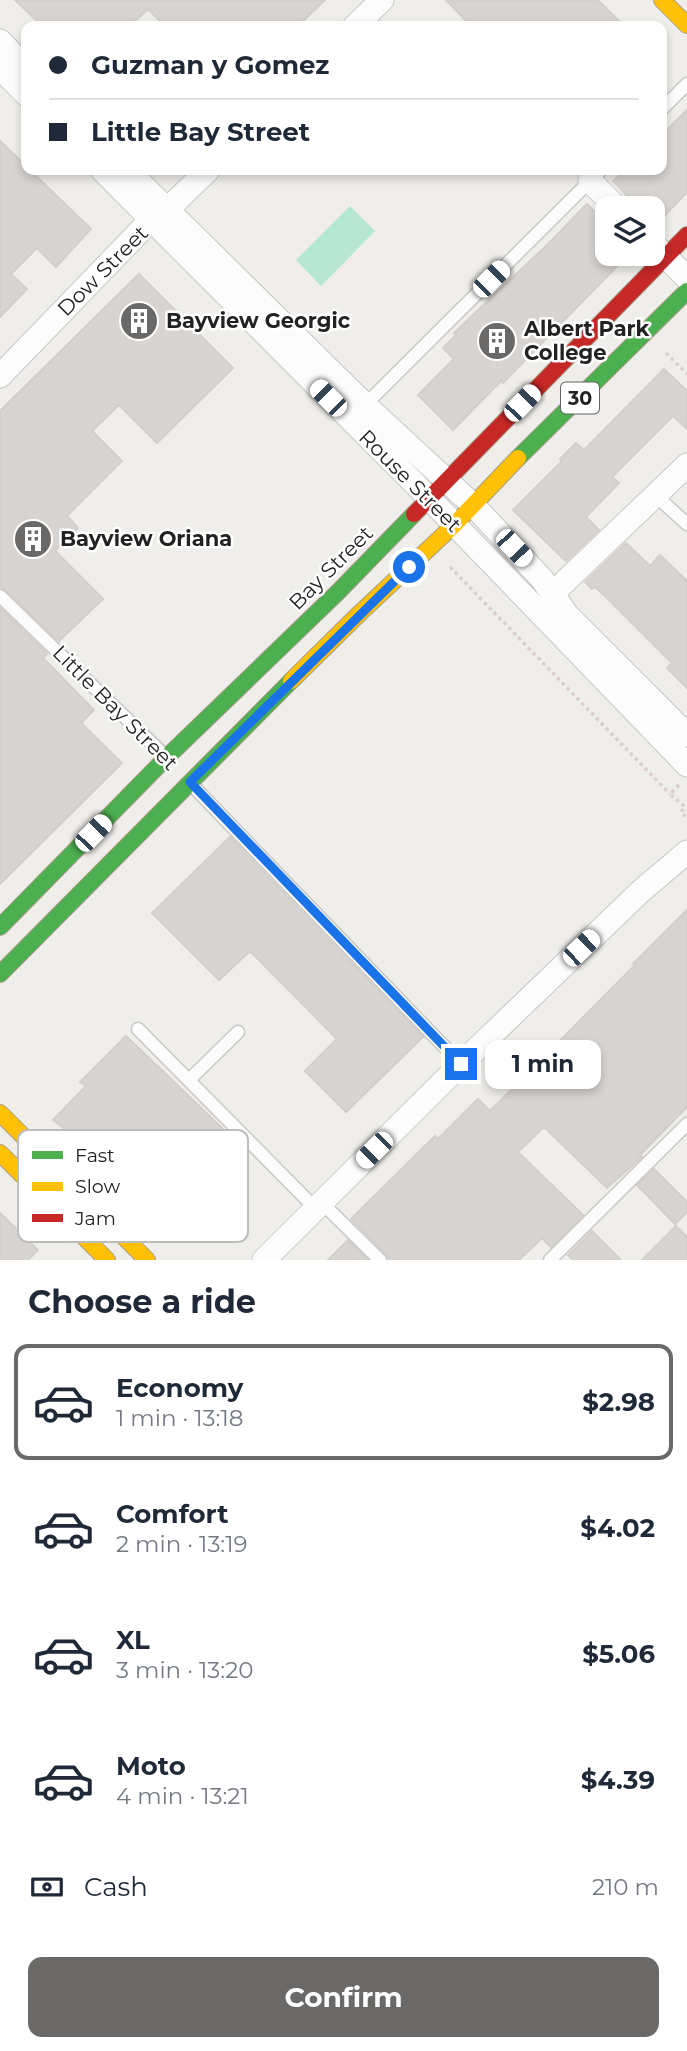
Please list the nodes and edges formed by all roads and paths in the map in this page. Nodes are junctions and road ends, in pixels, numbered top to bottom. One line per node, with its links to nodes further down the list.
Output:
1 (382, 0): 3 (street)
2 (662, 0): 4 (main road)
3 (360, 21)
4 (687, 25)
5 (2, 55): 6 (street); 8 (street)
6 (21, 65)
7 (687, 84): 9 (lane)
8 (21, 86)
9 (667, 104)
10 (108, 175): 15 (street, Rouse Street)
11 (131, 175): 15 (street, Rouse Street)
12 (203, 175): 15 (street, Dow Street)
13 (595, 176): 14 (street); 23 (lane)
14 (609, 196)
15 (160, 216): 22 (street, Dow Street); 23 (street, Rouse Street); 27 (street, Rouse Street)
16 (687, 235): 17 (main road, Bay Street / 30)
17 (665, 247)
18 (665, 256): 20 (street)
19 (644, 266): 25 (main road, Bay Street / 30)
20 (687, 278)
21 (687, 291): 28 (main road, Bay Street / 30)
22 (0, 376)
23 (365, 405): 25 (street, Rouse Street)
24 (687, 465): 26 (street)
25 (445, 480): 27 (main road, Bay Street / 30); 28 (street, Rouse Street)
26 (655, 495): 30 (lane); 32 (street)
27 (429, 498): 29 (street, Rouse Street); 31 (main road, Bay Street / 30)
28 (473, 505): 29 (main road, Bay Street / 30); 32 (street, Rouse Street)
29 (454, 524): 34 (main road, Bay Street / 30); 36 (street, Rouse Street)
30 (687, 524)
31 (338, 592): 34 (main road); 37 (main road, Bay Street / 30)
32 (552, 594): 35 (street, Rouse Street)
33 (0, 596): 37 (lane, Little Bay Street)
34 (360, 613): 37 (main road, Bay Street / 30)
35 (687, 735)
36 (687, 765)
37 (178, 770): 43 (main road, Bay Street / 30); 44 (main road, Bay Street / 30); 47 (lane, Little Bay Street)
38 (687, 777): 39 (path)
39 (687, 818)
40 (687, 837): 42 (street)
41 (687, 852): 42 (street)
42 (641, 891): 47 (street)
43 (0, 927)
44 (0, 974)
45 (138, 1029): 48 (lane)
46 (238, 1032): 48 (lane)
47 (461, 1064): 56 (street)
48 (189, 1080): 51 (lane)
49 (0, 1113): 52 (main road)
50 (687, 1124): 63 (lane)
51 (241, 1130)
52 (18, 1131)
53 (248, 1137): 56 (lane)
54 (0, 1153): 55 (main road)
55 (18, 1171)
56 (318, 1205): 61 (street); 62 (lane)
57 (89, 1242): 59 (main road)
58 (129, 1242): 60 (main road)
59 (107, 1260)
60 (147, 1260)
61 (264, 1260)
62 (380, 1260)
63 (551, 1260)

